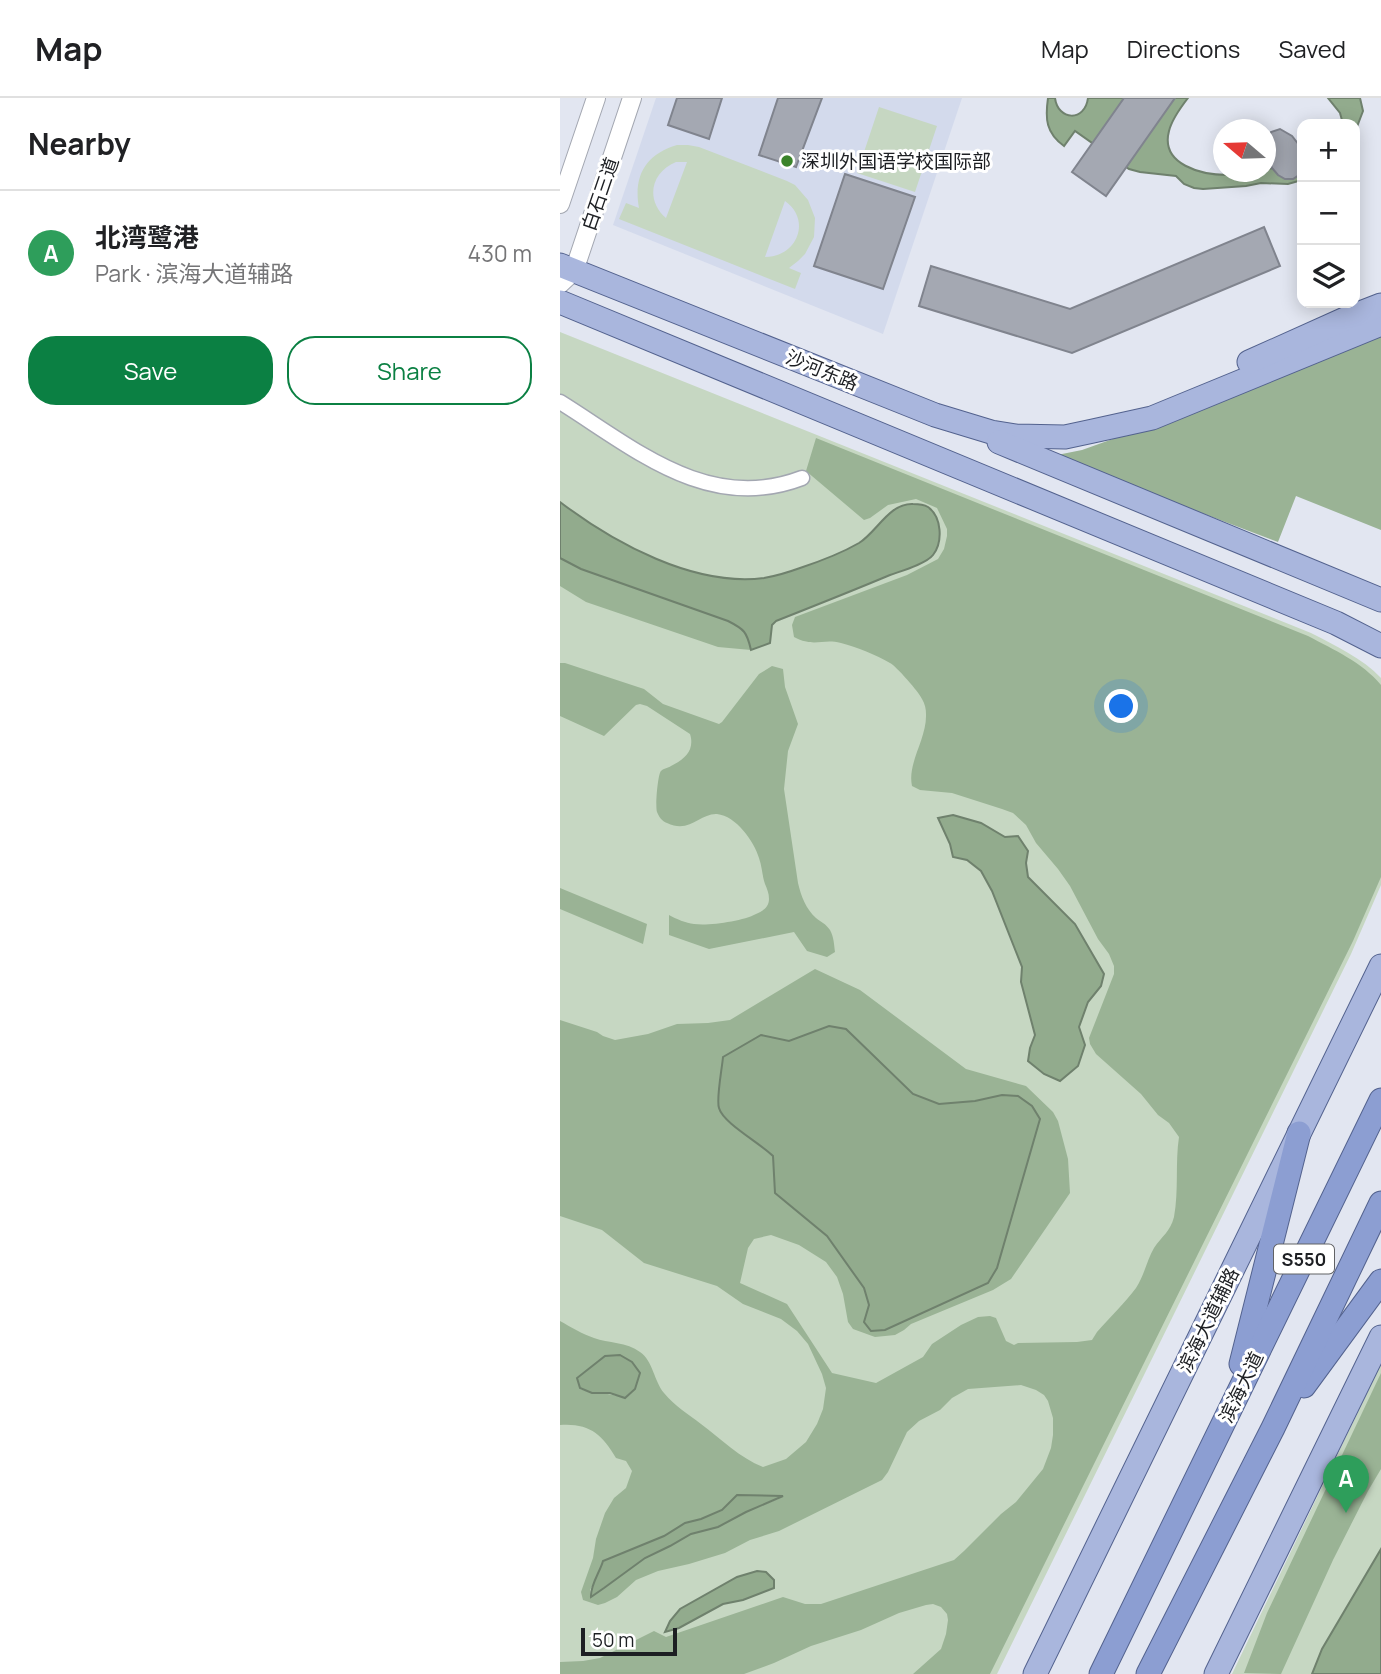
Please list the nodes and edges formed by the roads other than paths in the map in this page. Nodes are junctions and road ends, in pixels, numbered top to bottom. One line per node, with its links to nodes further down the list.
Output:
1 (596, 98): 3 (street, 白石三道)
2 (632, 98): 4 (street, 白石三道)
3 (560, 204)
4 (565, 274): 9 (main road, 沙河东路)
5 (560, 302): 11 (main road, 沙河东路)
6 (1381, 305): 10 (main road)
7 (1377, 326): 10 (main road)
8 (560, 402): 12 (street)
9 (935, 415): 10 (main road, 沙河东路); 13 (main road)
10 (1093, 431)
11 (949, 463): 14 (main road); 15 (main road)
12 (802, 478)
13 (1381, 600)
14 (1381, 630)
15 (1381, 646)
16 (1381, 955): 17 (main road, 滨海大道辅路)
17 (1377, 974): 19 (main road, 滨海大道辅路)
18 (1381, 1100): 23 (highway, 滨海大道 / S550)
19 (1299, 1133): 23 (highway); 26 (main road, 滨海大道辅路)
20 (1381, 1203): 24 (highway, S550)
21 (1381, 1281): 24 (highway)
22 (1381, 1337): 28 (main road)
23 (1226, 1417): 25 (highway, 滨海大道 / S550)
24 (1273, 1428): 27 (highway, S550)
25 (1102, 1671)
26 (1035, 1674)
27 (1148, 1674)
28 (1216, 1674)

